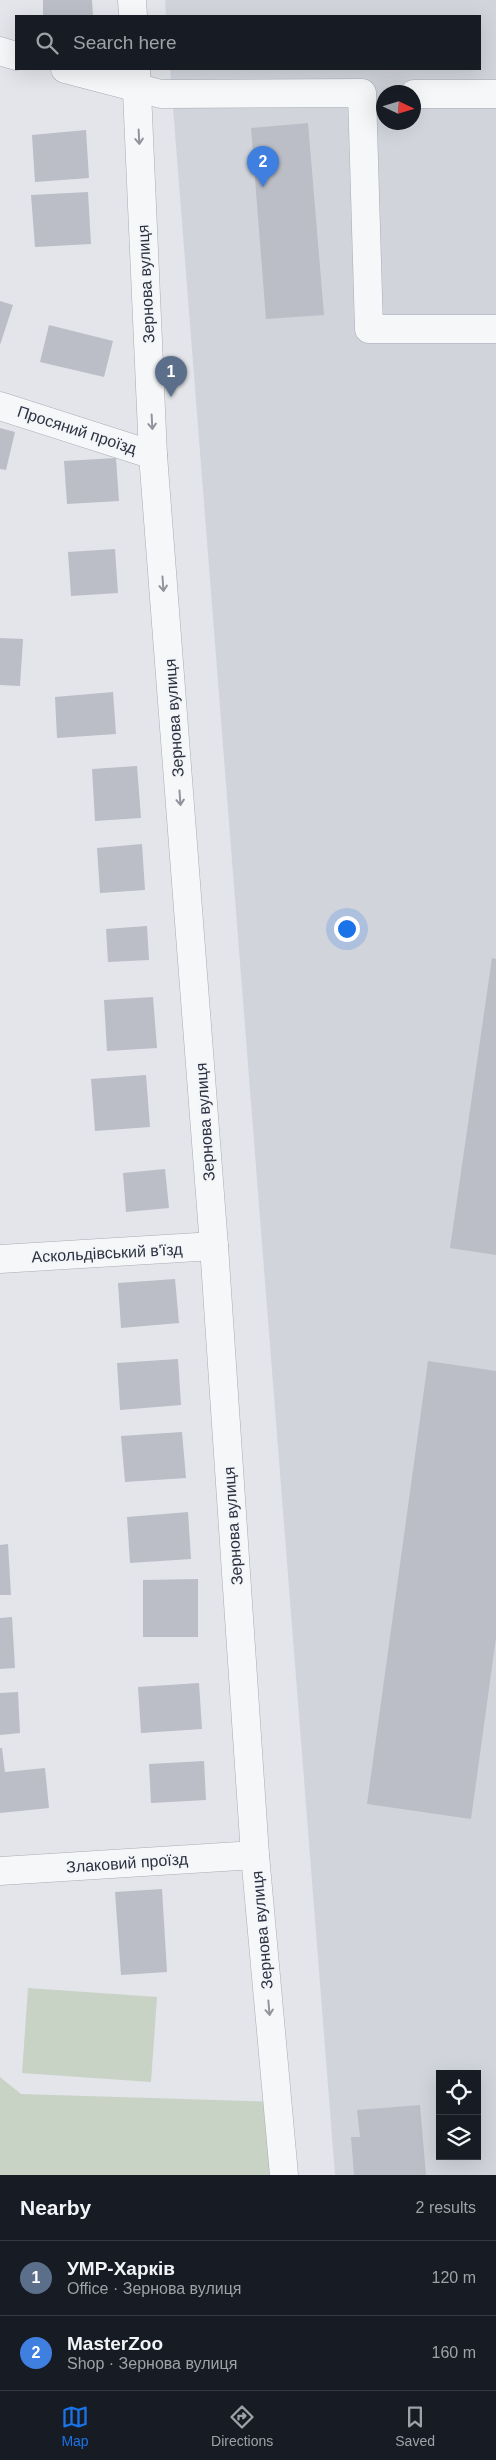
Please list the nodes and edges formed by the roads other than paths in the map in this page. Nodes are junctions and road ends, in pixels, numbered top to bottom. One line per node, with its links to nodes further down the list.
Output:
1 (132, 0): 2 (street)
2 (133, 15)
3 (0, 51): 4 (street)
4 (15, 56)
5 (73, 70): 6 (street)
6 (136, 78): 7 (street); 12 (street, Зернова вулиця, one-way to 12)
7 (373, 94): 10 (street)
8 (421, 94): 9 (street)
9 (496, 94)
10 (496, 329)
11 (0, 406): 12 (street, Просяний проїзд)
12 (153, 455): 13 (street, Зернова вулиця, one-way to 13)
13 (214, 1246): 14 (street, Аскольдівський в'їзд); 15 (street, Зернова вулиця)
14 (0, 1259)
15 (255, 1855): 16 (street, Злаковий проїзд); 17 (street, Зернова вулиця, one-way to 17)
16 (0, 1871)
17 (284, 2175)

